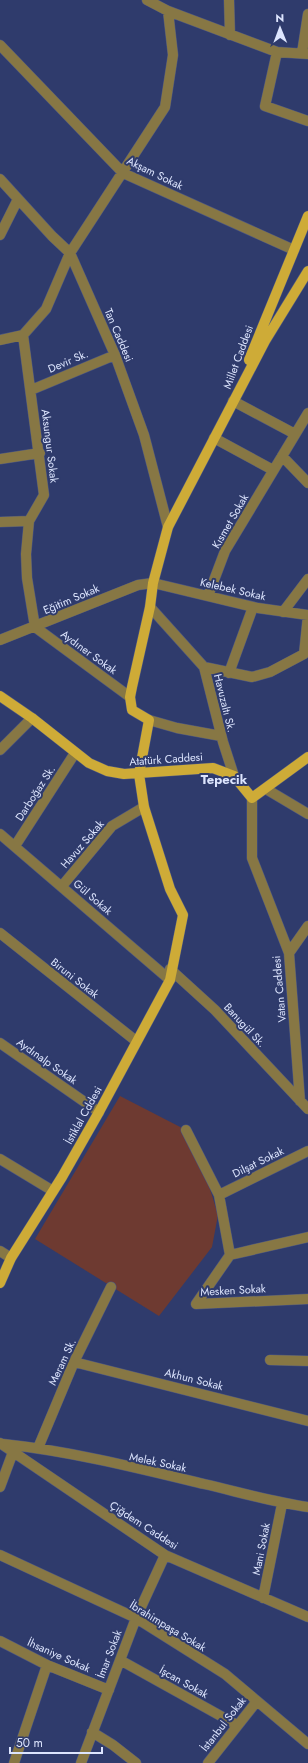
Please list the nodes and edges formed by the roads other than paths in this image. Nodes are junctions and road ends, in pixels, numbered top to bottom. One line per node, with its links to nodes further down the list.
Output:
1 (147, 0): 3 (street)
2 (229, 0): 5 (street)
3 (168, 11): 5 (street); 10 (street)
4 (308, 14): 8 (street)
5 (230, 35): 7 (street)
6 (0, 45): 10 (street, Akşam Sokak)
7 (277, 52): 8 (street); 9 (street)
8 (305, 53)
9 (308, 122)
10 (123, 173): 15 (street, Akşam Sokak); 16 (street)
11 (0, 178): 12 (street, Tan Caddesi)
12 (18, 198): 14 (street); 16 (street, Tan Caddesi)
13 (308, 216): 15 (main road, Millet Caddesi)
14 (0, 235)
15 (294, 250): 22 (main road, Millet Caddesi)
16 (70, 252): 18 (street); 20 (street, Tan Caddesi)
17 (308, 271): 22 (main road, Millet Caddesi)
18 (23, 335): 19 (street); 21 (street, Aksungur Sokak)
19 (0, 340)
20 (115, 355): 21 (street, Devir Sk.); 32 (street, Tan Caddesi)
21 (31, 390): 26 (street, Aksungur Sokak)
22 (234, 399): 24 (street); 25 (main road)
23 (308, 413): 24 (street, Kısmet Sokak)
24 (295, 434): 28 (street, Kısmet Sokak)
25 (214, 438): 28 (street); 32 (main road)
26 (40, 453): 27 (street); 30 (street, Aksungur Sokak)
27 (0, 459)
28 (278, 462): 29 (street); 35 (street, Kısmet Sokak)
29 (308, 483)
30 (29, 521): 31 (street); 40 (street, Aksungur Sokak)
31 (0, 522)
32 (168, 527): 34 (main road)
33 (308, 579): 38 (street)
34 (153, 583): 35 (street, Kelebek Sokak); 36 (main road); 40 (street, Eğitim Sokak)
35 (208, 596): 37 (street, Kelebek Sokak)
36 (150, 607): 43 (street, Havuzaltı Sk.); 46 (main road)
37 (253, 607): 38 (street, Kelebek Sokak); 44 (street)
38 (283, 612): 39 (street, Kelebek Sokak)
39 (308, 615): 42 (street)
40 (35, 627): 41 (street, Eğitim Sokak); 46 (street, Aydıner Sokak)
41 (0, 640)
42 (306, 655): 44 (street)
43 (204, 667): 44 (street); 49 (street, Havuzaltı Sk.)
44 (229, 673)
45 (0, 696): 47 (main road, Atatürk Caddesi)
46 (130, 697): 48 (main road)
47 (32, 718): 50 (street); 51 (main road, Atatürk Caddesi)
48 (149, 720): 49 (street); 53 (main road)
49 (221, 736): 54 (street, Havuzaltı Sk.)
50 (0, 750)
51 (75, 753): 53 (main road, Atatürk Caddesi); 60 (street, Darboğaz Sk.)
52 (308, 757): 55 (main road)
53 (139, 774): 54 (main road, Atatürk Caddesi); 57 (main road)
54 (234, 776): 56 (main road)
55 (266, 789): 56 (main road); 58 (street)
56 (252, 798): 64 (street, Vatan Caddesi)
57 (144, 807): 61 (street, Havuz Sokak); 65 (main road)
58 (308, 814)
59 (0, 834): 60 (street, Gül Sokak)
60 (15, 846): 61 (street, Gül Sokak)
61 (62, 886): 66 (street, Gül Sokak)
62 (308, 926): 64 (street)
63 (0, 933): 67 (street, Biruni Sokak)
64 (290, 953): 69 (street, Vatan Caddesi)
65 (170, 969): 66 (main road); 69 (street, Banugül Sk.)
66 (170, 980): 67 (main road, İstiklal Cddesi)
67 (136, 1041): 71 (main road, İstiklal Cddesi)
68 (0, 1043): 71 (street, Aydınalp Sokak)
69 (300, 1101): 70 (street)
70 (308, 1109)
71 (99, 1112): 75 (main road, İstiklal Cddesi)
72 (186, 1130): 76 (street)
73 (308, 1151): 76 (street, Dilşat Sokak)
74 (0, 1159): 75 (street)
75 (53, 1191): 80 (main road, İstiklal Cddesi)
76 (219, 1195): 79 (street)
77 (308, 1237): 79 (street)
78 (0, 1251): 80 (street)
79 (230, 1255): 83 (street, Mesken Sokak)
80 (11, 1258): 81 (main road, İstiklal Cddesi)
81 (0, 1283)
82 (111, 1287): 86 (street, Meram Sk.)
83 (308, 1298)
84 (270, 1360): 85 (street)
85 (308, 1361)
86 (74, 1362): 87 (street, Akhun Sokak); 89 (street, Meram Sk.)
87 (308, 1421)
88 (1, 1444): 89 (street, Melek Sokak); 90 (street, Çiğdem Caddesi)
89 (38, 1448): 92 (street, Melek Sokak)
90 (13, 1452): 91 (street); 95 (street, Çiğdem Caddesi)
91 (0, 1487)
92 (282, 1504): 93 (street, Melek Sokak); 96 (street, Mani Sokak)
93 (308, 1508)
94 (0, 1555): 98 (street, İbrahimpaşa Sokak)
95 (165, 1555): 96 (street, Çiğdem Caddesi); 98 (street, İmar Sokak)
96 (264, 1598): 97 (street, Çiğdem Caddesi)
97 (308, 1617)
98 (136, 1618): 100 (street, İmar Sokak); 103 (street, İbrahimpaşa Sokak)
99 (0, 1641): 101 (street, İhsaniye Sokak)
100 (120, 1660): 102 (street, İmar Sokak); 104 (street, İşcan Sokak)
101 (47, 1665): 102 (street, İhsaniye Sokak); 107 (street)
102 (109, 1690): 105 (street, İmar Sokak)
103 (257, 1701): 104 (street, İstanbul Sokak); 106 (street, İbrahimpaşa Sokak)
104 (237, 1725): 110 (street, İstanbul Sokak)
105 (92, 1732): 108 (street, İmar Sokak); 109 (street)
106 (307, 1742)
107 (14, 1763)
108 (81, 1763)
109 (136, 1763)
110 (208, 1763)

